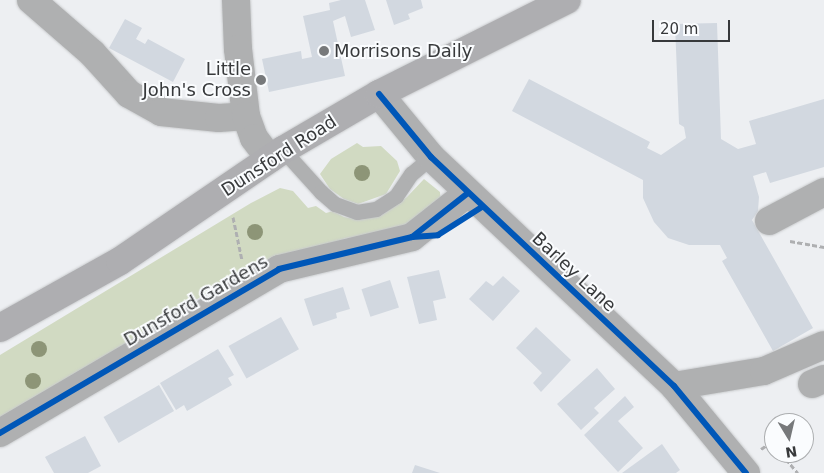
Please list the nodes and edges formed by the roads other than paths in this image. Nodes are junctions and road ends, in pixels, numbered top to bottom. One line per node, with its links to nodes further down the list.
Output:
1 (31, 0): 5 (street)
2 (236, 0): 5 (street)
3 (558, 2): 4 (main road, Dunsford Road)
4 (379, 94): 6 (main road, Dunsford Road); 7 (street, Barley Lane)
5 (246, 116): 6 (street)
6 (277, 155): 7 (lane); 11 (main road, Dunsford Road)
7 (431, 156): 9 (street, Barley Lane)
8 (824, 192): 10 (street)
9 (468, 193): 13 (street, Barley Lane); 14 (street, Dunsford Gardens)
10 (769, 221)
11 (0, 328)
12 (824, 345): 13 (street)
13 (674, 386): 15 (street, Barley Lane)
14 (0, 433)
15 (746, 473)

